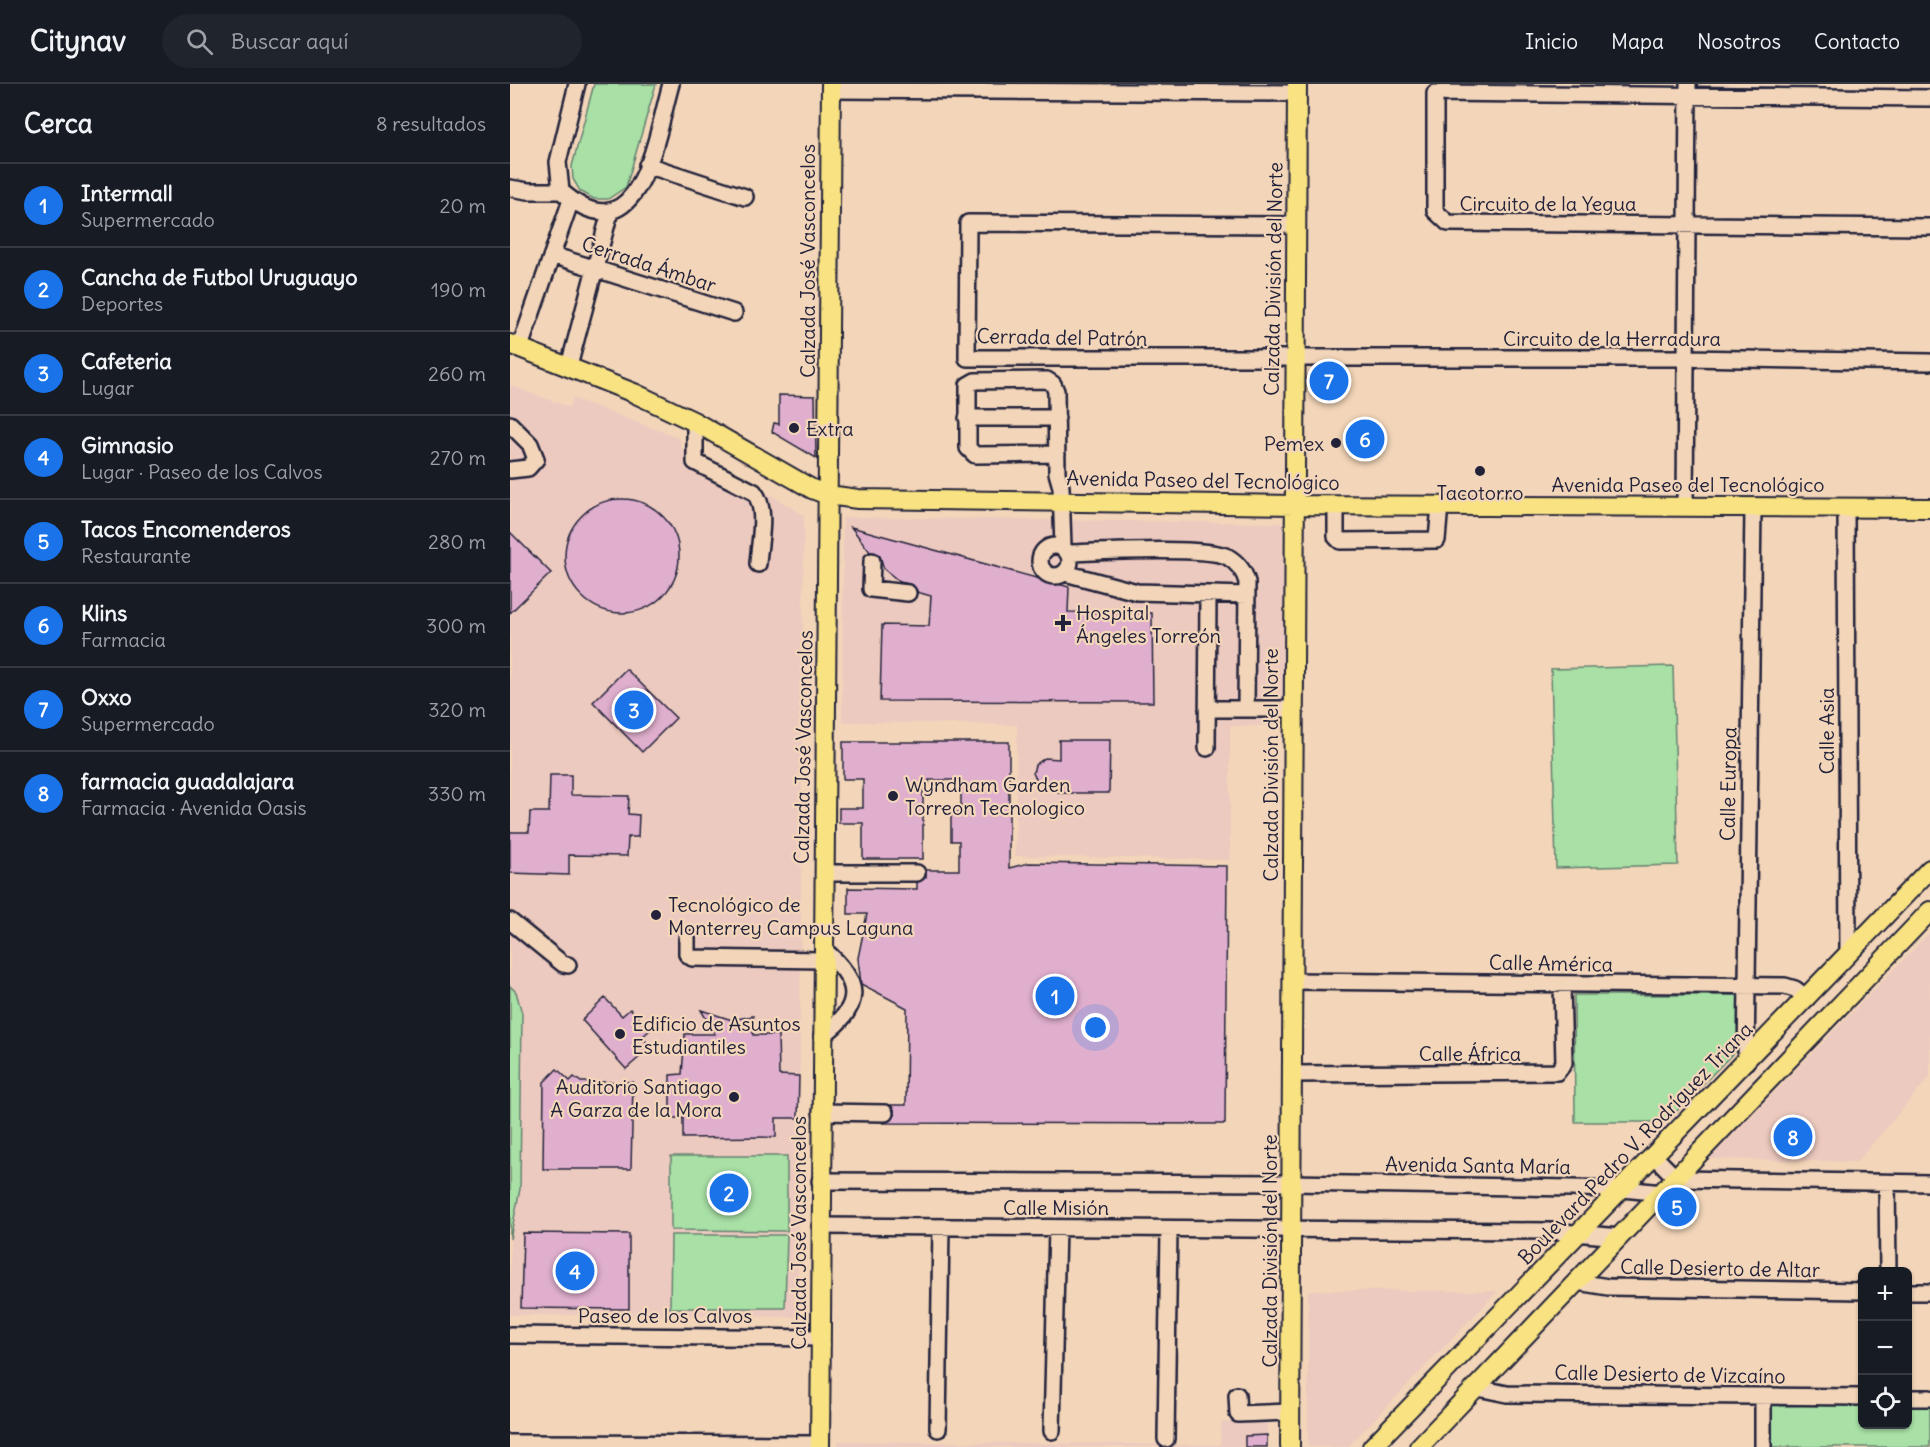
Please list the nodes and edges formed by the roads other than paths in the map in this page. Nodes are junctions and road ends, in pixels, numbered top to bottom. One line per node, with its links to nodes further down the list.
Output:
1 (576, 84): 10 (street)
2 (671, 84): 8 (street)
3 (831, 87): 4 (street); 31 (main road, Calzada José Vasconcelos)
4 (973, 87): 5 (street)
5 (1297, 88): 13 (main road, Calzada División del Norte)
6 (1688, 90): 7 (street); 14 (street); 14 (street, Circuito de la Yegua)
7 (1930, 98)
8 (647, 165): 11 (street); 12 (street)
9 (510, 188): 10 (street)
10 (566, 195): 12 (street); 16 (street)
11 (745, 197)
12 (610, 212): 17 (street)
13 (1296, 225): 21 (main road, Calzada División del Norte); 21 (street, Cerrada del Patrón)
14 (1687, 225): 15 (street, Circuito de la Yegua); 20 (street)
15 (1930, 227)
16 (552, 255): 17 (street, Cerrada Ámbar); 19 (street)
17 (595, 269): 18 (street, Cerrada Ámbar); 23 (street)
18 (734, 313)
19 (515, 346): 23 (main road, Avenida Paseo del Tecnológico)
20 (1686, 358): 21 (street, Circuito de la Herradura); 22 (street, Circuito de la Herradura); 36 (street)
21 (1295, 360): 33 (main road, Calzada División del Norte)
22 (1930, 362)
23 (569, 366): 26 (main road, Avenida Paseo del Tecnológico)
24 (967, 418): 25 (street); 25 (street); 28 (street)
25 (1057, 418): 28 (street)
26 (695, 422): 31 (main road, Avenida Paseo del Tecnológico); 43 (street)
27 (510, 424): 30 (street)
28 (1057, 454): 32 (street)
29 (510, 456): 30 (street)
30 (516, 469)
31 (828, 495): 32 (main road, Avenida Paseo del Tecnológico); 53 (main road, Calzada José Vasconcelos)
32 (1058, 501): 33 (main road, Avenida Paseo del Tecnológico); 40 (street); 41 (street)
33 (1293, 505): 34 (main road, Avenida Paseo del Tecnológico); 50 (main road, Calzada División del Norte)
34 (1336, 505): 35 (main road, Avenida Paseo del Tecnológico); 35 (street)
35 (1440, 505): 36 (main road, Avenida Paseo del Tecnológico)
36 (1685, 506): 37 (main road, Avenida Paseo del Tecnológico)
37 (1753, 507): 38 (main road, Avenida Paseo del Tecnológico); 63 (street, Calle Europa)
38 (1846, 507): 39 (main road, Avenida Paseo del Tecnológico); 59 (street, Calle Asia)
39 (1930, 508)
40 (1045, 549): 41 (street); 44 (street)
41 (1066, 550): 44 (street); 47 (street)
42 (872, 561): 45 (street)
43 (758, 564)
44 (1065, 573): 46 (street)
45 (908, 592)
46 (1208, 594): 47 (street); 48 (street)
47 (1247, 595): 49 (street)
48 (1207, 709): 49 (street); 51 (street)
49 (1246, 709): 50 (street)
50 (1293, 709): 61 (main road, Calzada División del Norte)
51 (1207, 748)
52 (1930, 869): 59 (main road, Boulevard Pedro V. Rodríguez Triana)
53 (824, 873): 54 (street); 58 (main road, Calzada José Vasconcelos)
54 (917, 873)
55 (1928, 912): 71 (main road)
56 (510, 921): 60 (street)
57 (687, 938): 58 (street)
58 (823, 955): 65 (main road, Calzada José Vasconcelos); 65 (street)
59 (1848, 955): 64 (main road, Boulevard Pedro V. Rodríguez Triana)
60 (568, 965)
61 (1292, 981): 62 (street, Calle América); 67 (main road, Calzada División del Norte)
62 (1562, 984): 63 (street, Calle América); 67 (street, Calle África)
63 (1746, 985): 64 (street, Calle América); 66 (street, Calle Europa)
64 (1807, 998): 66 (main road, Boulevard Pedro V. Rodríguez Triana)
65 (822, 1036): 68 (main road, Calzada José Vasconcelos)
66 (1746, 1062): 70 (main road, Boulevard Pedro V. Rodríguez Triana)
67 (1292, 1074): 73 (main road, Calzada División del Norte)
68 (821, 1112): 69 (street); 72 (main road, Calzada José Vasconcelos)
69 (885, 1113)
70 (1655, 1157): 71 (street); 76 (main road, Boulevard Pedro V. Rodríguez Triana)
71 (1677, 1179): 74 (street); 77 (main road)
72 (820, 1181): 73 (street, Calle Misión); 78 (main road, Calzada José Vasconcelos)
73 (1291, 1183): 76 (street, Avenida Santa María); 82 (main road, Calzada División del Norte)
74 (1887, 1183): 75 (street); 85 (street)
75 (1930, 1183)
76 (1623, 1189): 77 (street, Avenida Santa María); 83 (main road, Boulevard Pedro V. Rodríguez Triana)
77 (1663, 1193): 84 (main road)
78 (820, 1226): 79 (street, Calle Misión); 91 (main road, Calzada José Vasconcelos)
79 (941, 1227): 80 (street, Calle Misión); 99 (street)
80 (1057, 1228): 81 (street, Calle Misión); 100 (street)
81 (1169, 1229): 82 (street, Calle Misión); 101 (street)
82 (1291, 1230): 83 (street); 98 (main road, Calzada División del Norte)
83 (1578, 1234): 84 (street); 105 (main road, Boulevard Pedro V. Rodríguez Triana)
84 (1620, 1237): 86 (main road)
85 (1888, 1267)
86 (1577, 1282): 87 (street, Calle Desierto de Altar); 92 (main road)
87 (1858, 1291)
88 (1912, 1292): 89 (street)
89 (1930, 1292)
90 (510, 1335): 91 (street, Paseo de los Calvos)
91 (820, 1338): 103 (main road, Calzada José Vasconcelos)
92 (1478, 1388): 94 (street, Calle Desierto de Vizcaíno); 106 (main road)
93 (1237, 1395): 98 (street)
94 (1763, 1396): 95 (street, Calle Desierto de Vizcaíno); 107 (street)
95 (1858, 1397)
96 (1912, 1398): 97 (street)
97 (1930, 1398)
98 (1291, 1412): 104 (main road, Calzada División del Norte)
99 (938, 1429)
100 (1052, 1431)
101 (1166, 1439)
102 (510, 1443): 103 (street)
103 (820, 1446)
104 (1290, 1447)
105 (1372, 1447)
106 (1419, 1447)
107 (1763, 1447)

